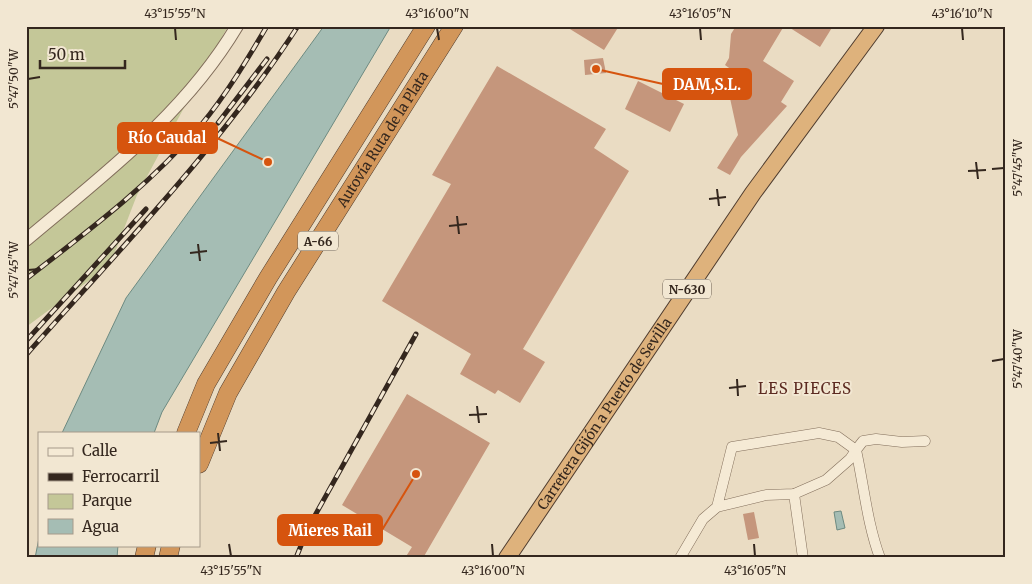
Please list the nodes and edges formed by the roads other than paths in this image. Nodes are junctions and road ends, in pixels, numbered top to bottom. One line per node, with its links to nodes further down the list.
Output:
1 (236, 26): 5 (street)
2 (426, 26): 6 (highway, Autovía Ruta de la Plata / A-66)
3 (454, 26): 9 (highway, Autovía Ruta de la Plata / A-66)
4 (876, 26): 12 (highway, Carretera Gijón a Puerto de Sevilla / N-630)
5 (26, 240)
6 (186, 432)
7 (925, 441): 8 (street)
8 (856, 450): 10 (street); 11 (street); 15 (street)
9 (200, 462)
10 (794, 494): 11 (street); 14 (street)
11 (717, 507): 13 (street)
12 (507, 558)
13 (680, 558)
14 (803, 558)
15 (880, 558)

